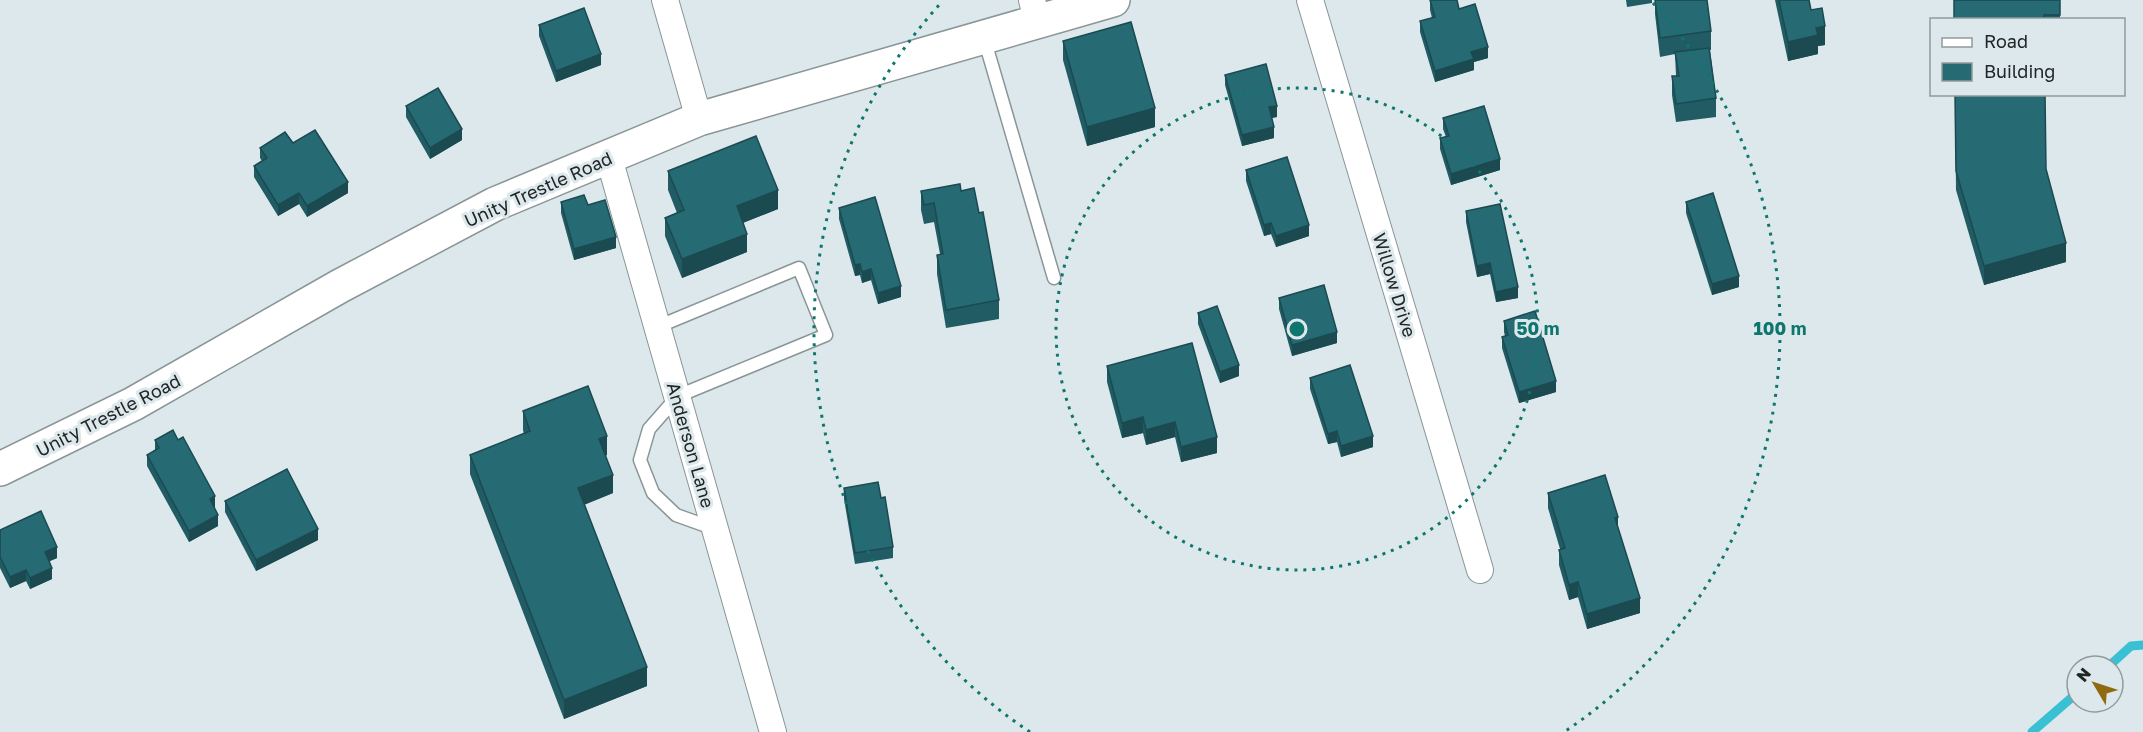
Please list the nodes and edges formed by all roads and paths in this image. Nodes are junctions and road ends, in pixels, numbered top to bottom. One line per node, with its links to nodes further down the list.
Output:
1 (665, 0): 6 (street)
2 (1113, 0): 4 (street, Unity Trestle Road)
3 (1310, 0): 13 (street, Willow Drive)
4 (1034, 10): 5 (street, Unity Trestle Road)
5 (983, 37): 6 (street, Unity Trestle Road); 8 (lane)
6 (699, 119): 7 (street, Unity Trestle Road)
7 (609, 158): 9 (street, Anderson Lane); 11 (street, Unity Trestle Road)
8 (1053, 278)
9 (657, 327): 10 (street, Anderson Lane); 10 (lane)
10 (678, 396): 12 (street, Anderson Lane); 12 (lane)
11 (0, 469)
12 (715, 528): 14 (street, Anderson Lane)
13 (1480, 570)
14 (773, 732)

